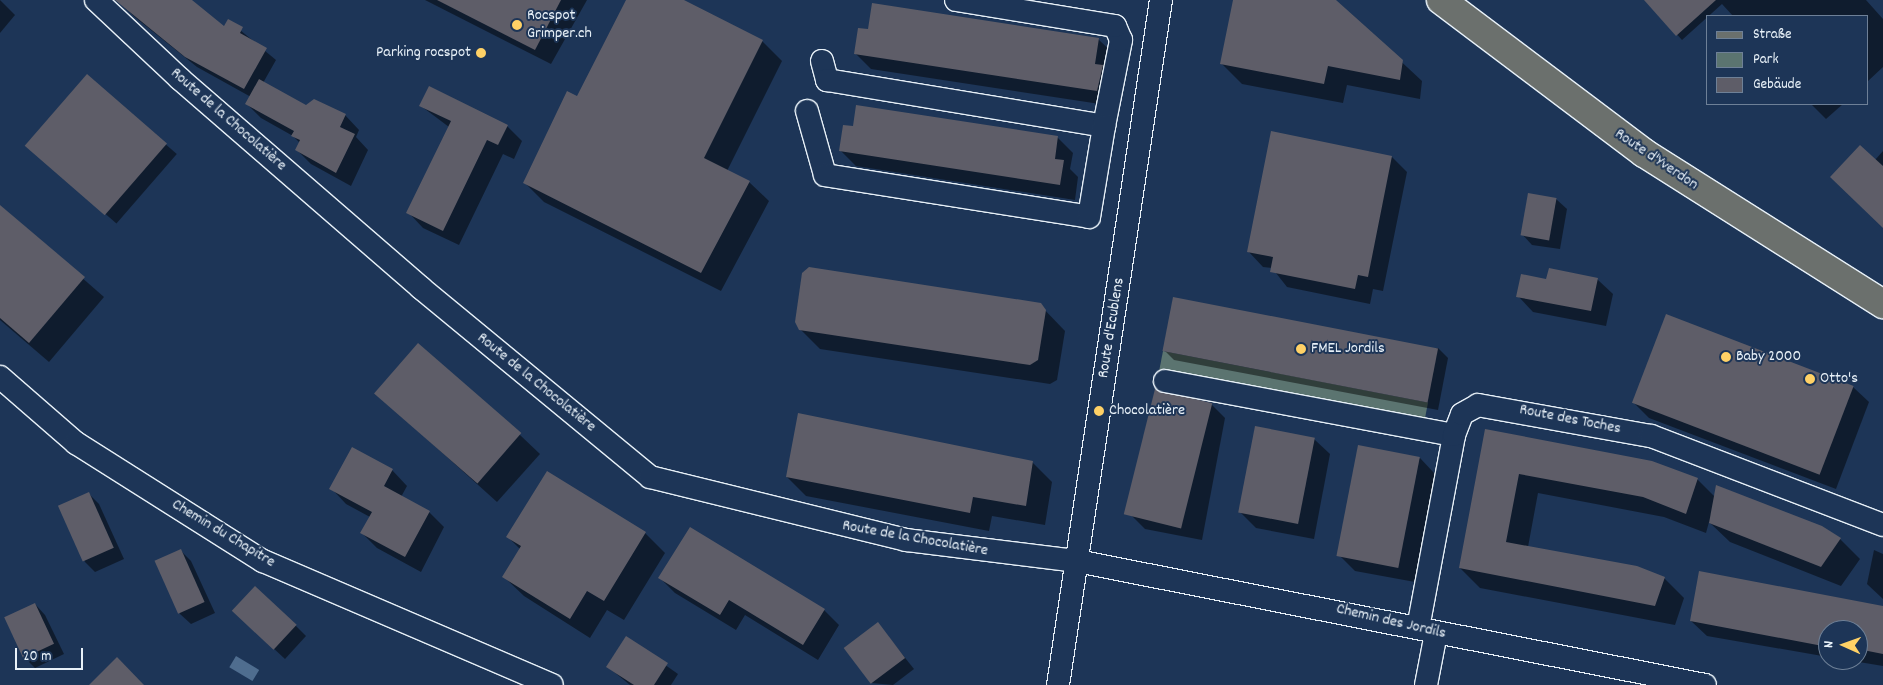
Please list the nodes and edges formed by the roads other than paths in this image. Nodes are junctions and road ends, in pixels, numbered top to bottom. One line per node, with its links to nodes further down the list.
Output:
1 (96, 0): 13 (street, Route de la Chocolatière)
2 (956, 0): 7 (street)
3 (1161, 0): 13 (street, Route d'Ecublens)
4 (1440, 0): 8 (main road, Route d'Yverdon)
5 (822, 61): 7 (street)
6 (807, 111): 7 (street)
7 (1104, 126)
8 (1883, 304)
9 (0, 378): 15 (street, Chemin du Chapitre)
10 (1165, 381): 11 (street)
11 (1454, 435): 12 (street, Route des Toches); 14 (street, Route des Toches)
12 (1883, 525)
13 (1076, 560): 14 (street, Chemin des Jordils); 16 (street, Route d'Ecublens)
14 (1427, 630): 17 (street, Route des Toches); 18 (street, Chemin des Jordils)
15 (552, 685)
16 (1058, 685)
17 (1426, 685)
18 (1705, 685)

